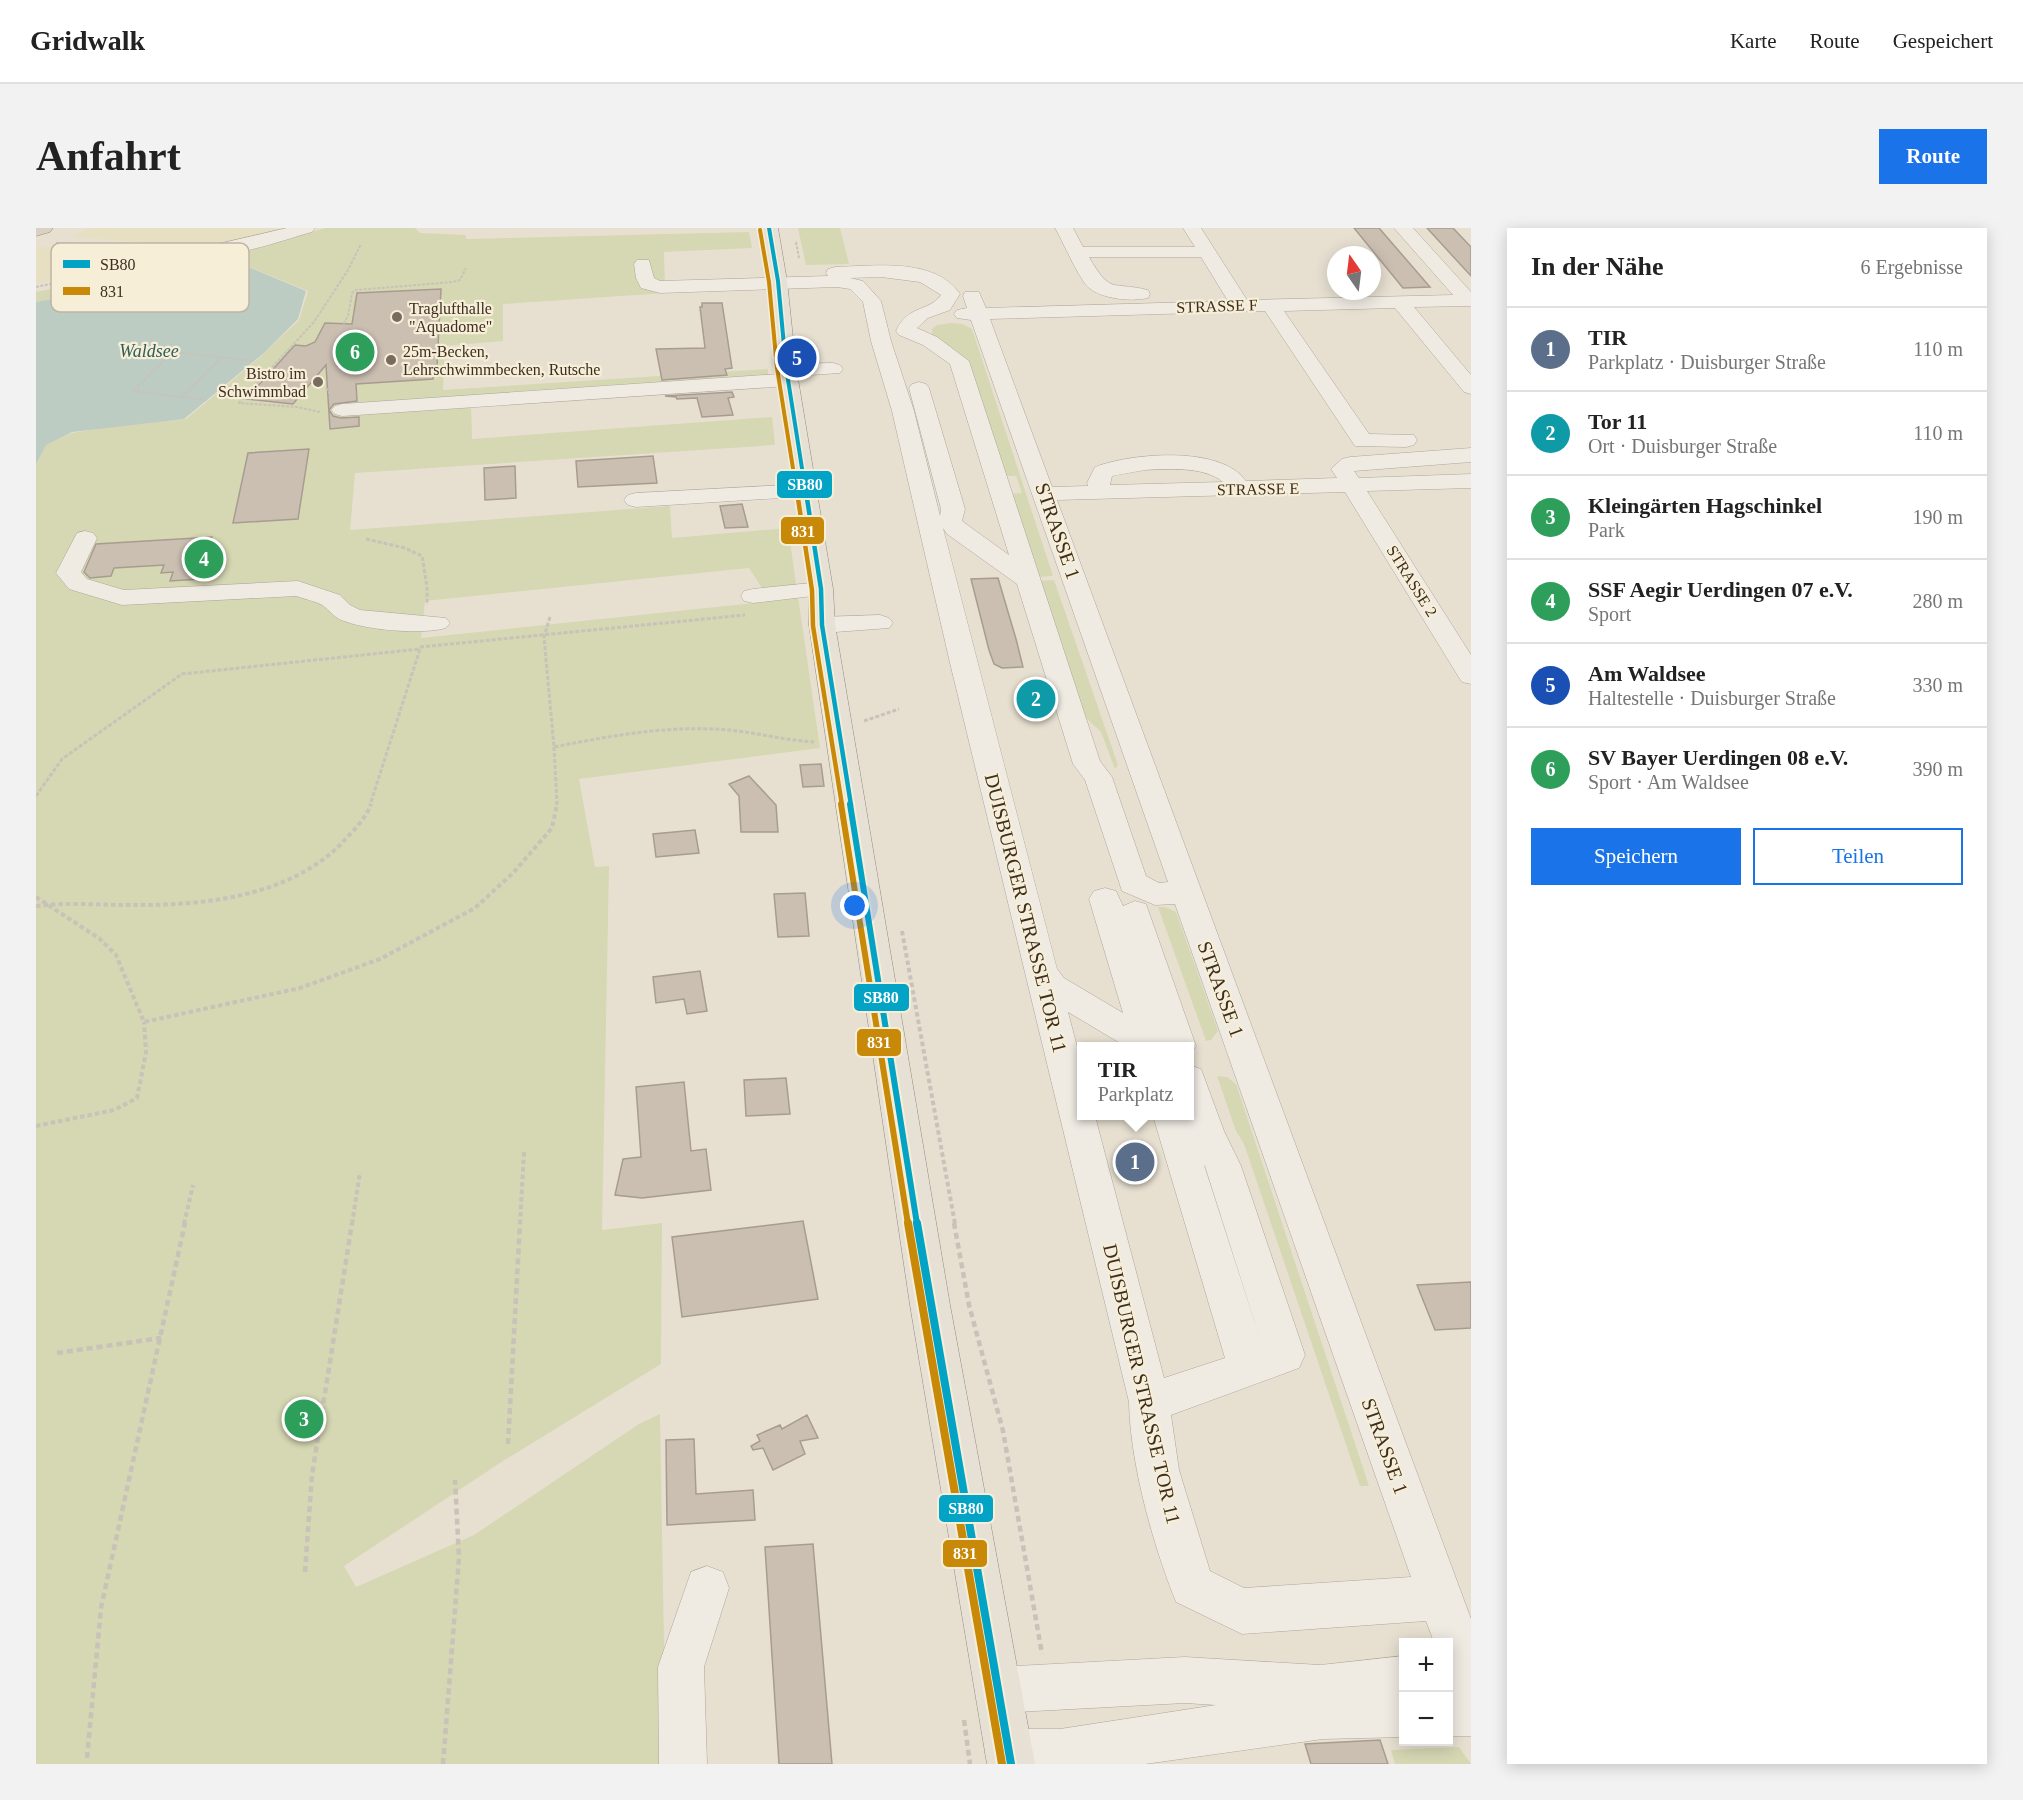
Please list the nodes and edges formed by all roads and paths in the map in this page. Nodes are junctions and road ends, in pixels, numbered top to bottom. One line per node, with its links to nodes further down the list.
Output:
1 (306, 228): 7 (street)
2 (1064, 228): 9 (street)
3 (1192, 228): 10 (street)
4 (1403, 228): 18 (street)
5 (42, 234): 6 (path)
6 (149, 243)
7 (249, 244)
8 (361, 244): 33 (path)
9 (1076, 252): 10 (street); 23 (street)
10 (1207, 252): 21 (street)
11 (783, 254): 12 (street); 17 (street); 24 (street); 29 (main road)
12 (643, 264)
13 (466, 268): 25 (path)
14 (51, 282): 16 (path)
15 (1381, 286): 19 (street)
16 (36, 287)
17 (864, 291): 24 (street); 68 (street, DUISBURGER STRASSE TOR 11)
18 (1469, 300): 19 (street, STRASSE F)
19 (1397, 302): 20 (street, STRASSE F); 30 (street)
20 (1270, 305): 21 (street, STRASSE F); 35 (street)
21 (1241, 306): 23 (street, STRASSE F)
22 (971, 308): 23 (street, STRASSE F); 40 (street, STRASSE 1)
23 (1161, 308)
24 (914, 322): 44 (street); 44 (street)
25 (332, 343)
26 (221, 357): 27 (path); 31 (path); 31 (path)
27 (254, 361)
28 (833, 369): 29 (street)
29 (787, 375): 34 (street); 39 (main road)
30 (1471, 388)
31 (182, 397): 32 (path)
32 (207, 400)
33 (297, 407)
34 (342, 410)
35 (1471, 440)
36 (1471, 455): 38 (street)
37 (1471, 481): 38 (street, STRASSE E)
38 (1353, 486): 40 (street, STRASSE E); 53 (street, STRASSE 2)
39 (804, 491): 41 (street); 45 (main road)
40 (1045, 494): 61 (street, STRASSE 1)
41 (636, 500)
42 (85, 538): 48 (street)
43 (366, 539): 48 (path)
44 (1027, 579): 61 (street)
45 (821, 589): 46 (street); 50 (main road)
46 (749, 606): 51 (path)
47 (550, 616): 51 (path)
48 (432, 623): 52 (path)
49 (880, 623): 50 (street)
50 (822, 625): 92 (main road)
51 (544, 637): 52 (path); 59 (path)
52 (420, 649): 60 (path); 64 (path)
53 (1471, 676)
54 (899, 709): 56 (path)
55 (862, 710): 56 (path)
56 (864, 721): 57 (path)
57 (867, 733)
58 (818, 742): 59 (path)
59 (555, 747): 69 (path)
60 (36, 796)
61 (1186, 892): 89 (street, STRASSE 1)
62 (36, 897): 64 (path)
63 (1105, 899): 71 (street)
64 (46, 904): 65 (path); 69 (path)
65 (36, 906)
66 (1135, 912): 72 (street)
67 (900, 920): 91 (path)
68 (1041, 972): 70 (street); 74 (street, DUISBURGER STRASSE TOR 11)
69 (144, 1022): 77 (path)
70 (1152, 1042)
71 (1158, 1042)
72 (1158, 1042)
73 (1194, 1095): 83 (street)
74 (1077, 1114)
75 (1079, 1120): 84 (street, DUISBURGER STRASSE TOR 11)
76 (1172, 1120): 83 (street)
77 (36, 1126)
78 (524, 1152): 85 (path)
79 (360, 1172): 87 (path)
80 (193, 1185): 81 (path)
81 (161, 1338): 82 (path); 96 (path)
82 (57, 1353)
83 (1248, 1369): 84 (street)
84 (1150, 1402): 89 (street, DUISBURGER STRASSE TOR 11)
85 (508, 1444)
86 (454, 1480): 98 (path)
87 (305, 1572)
88 (707, 1588): 99 (street)
89 (1440, 1598): 93 (street, STRASSE 1)
90 (1399, 1680): 94 (street)
91 (1047, 1687): 92 (street); 94 (street)
92 (998, 1690): 97 (main road)
93 (1461, 1691)
94 (1270, 1703): 95 (street); 97 (street)
95 (1399, 1713)
96 (87, 1758)
97 (1010, 1758)
98 (443, 1764)
99 (683, 1764)

